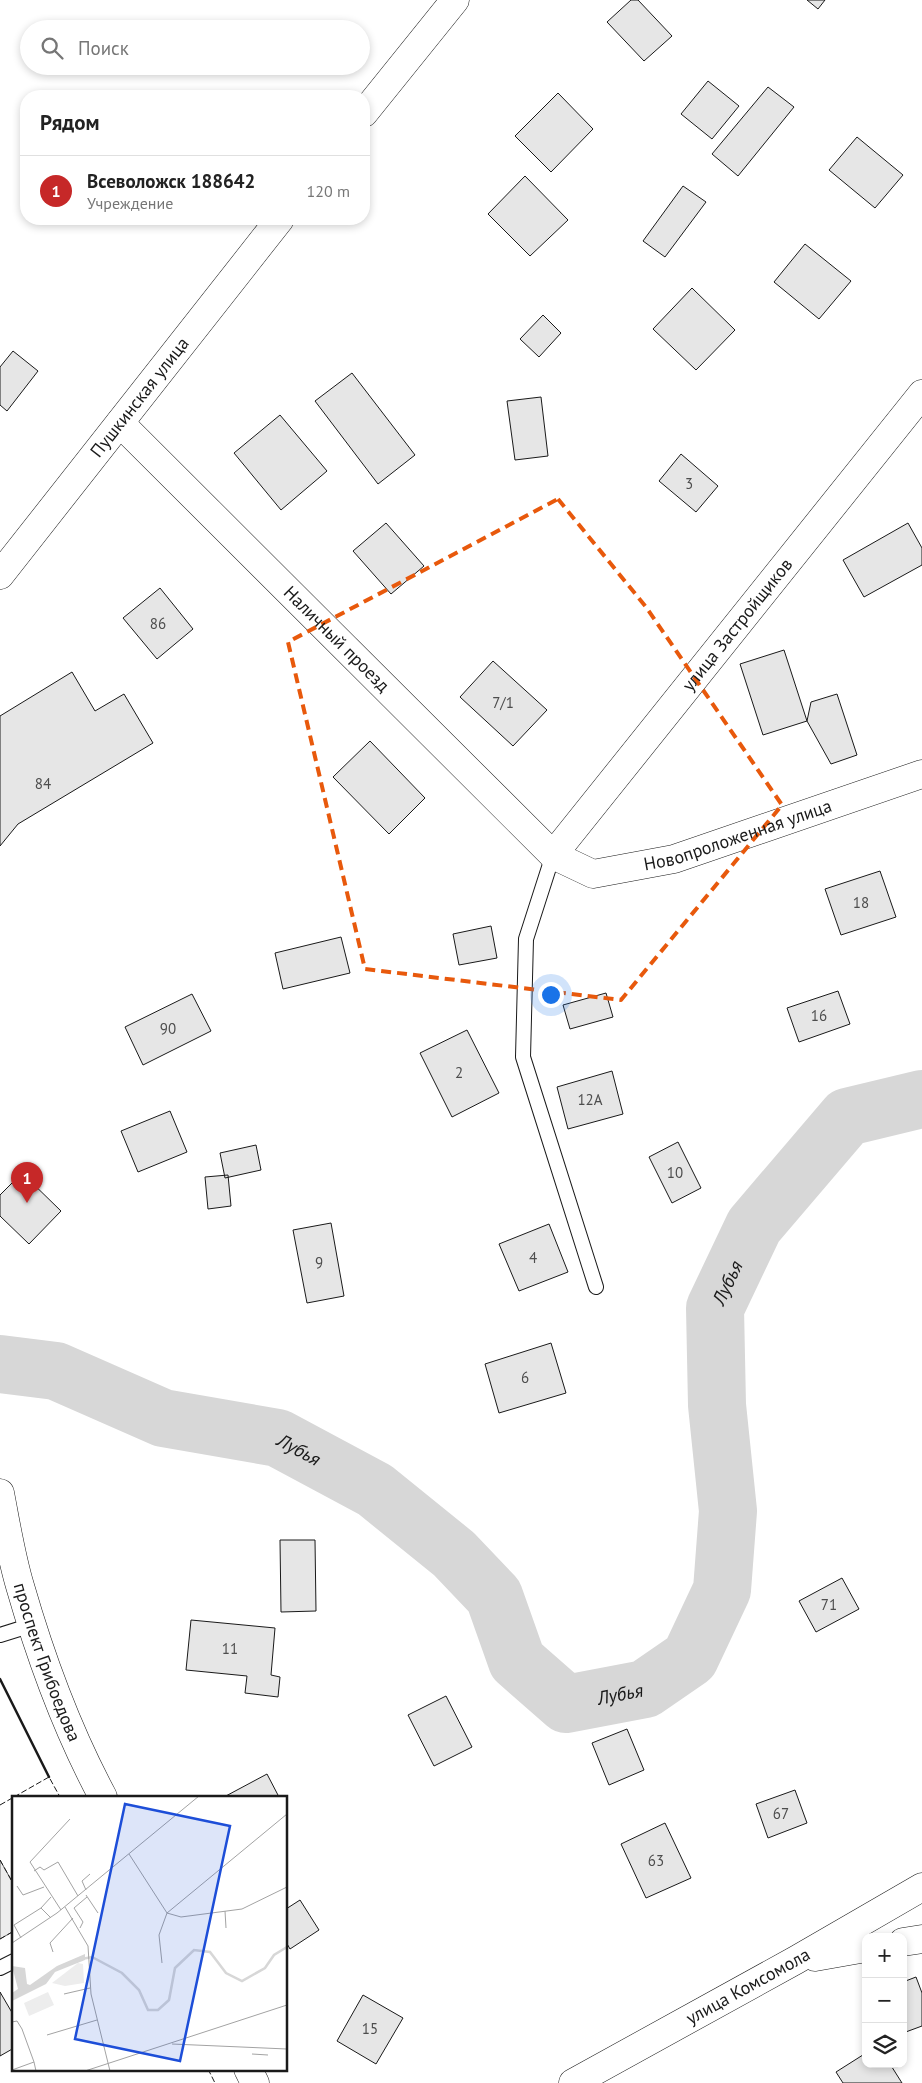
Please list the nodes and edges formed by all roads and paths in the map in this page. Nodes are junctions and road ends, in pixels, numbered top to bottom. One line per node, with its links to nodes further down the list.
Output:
1 (455, 0): 2 (street)
2 (370, 106)
3 (275, 225): 5 (street, Пушкинская улица)
4 (922, 394): 8 (street, улица Застройщиков)
5 (120, 423): 6 (street, Пушкинская улица); 8 (street, Наличный проезд)
6 (0, 575)
7 (922, 774): 8 (street, Новопроложенная улица)
8 (553, 855): 9 (lane)
9 (596, 1287)
10 (0, 1492): 11 (street, проспект Грибоедова)
11 (32, 1625): 12 (lane); 13 (street, проспект Грибоедова)
12 (0, 1635)
13 (102, 1796)
14 (922, 1887): 18 (street, улица Комсомола)
15 (922, 1939): 16 (street)
16 (907, 1941)
17 (862, 1949): 18 (street)
18 (796, 1960): 23 (street, улица Комсомола)
19 (12, 1962): 20 (lane)
20 (0, 1968)
21 (248, 2070): 22 (street)
22 (255, 2083)
23 (574, 2083)

